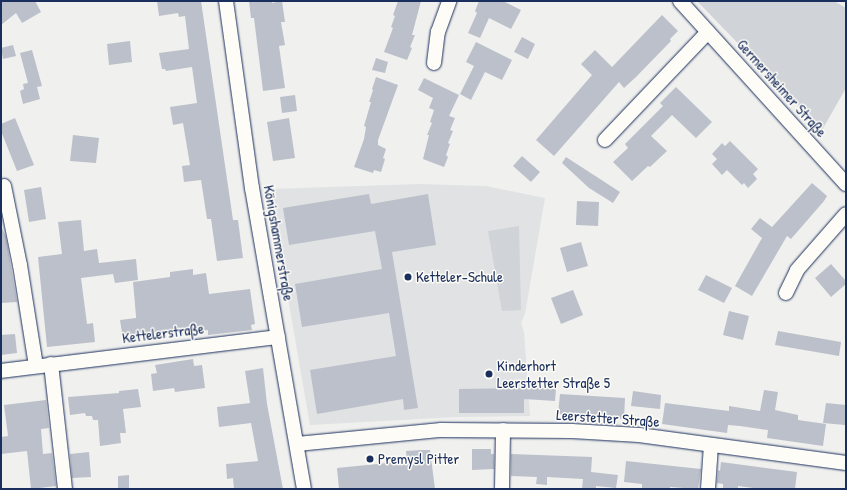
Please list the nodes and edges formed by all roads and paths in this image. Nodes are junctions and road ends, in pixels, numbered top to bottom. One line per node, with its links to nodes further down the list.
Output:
1 (226, 1): 11 (street, Königshammerstraße)
2 (449, 1): 5 (street)
3 (680, 1): 4 (street, Germersheimer Straße)
4 (708, 32): 6 (street); 7 (street, Germersheimer Straße)
5 (434, 63)
6 (605, 140)
7 (846, 184)
8 (4, 186): 13 (street)
9 (846, 214): 10 (street)
10 (786, 294)
11 (278, 337): 12 (street, Kettelerstraße); 16 (street, Königshammerstraße)
12 (51, 364): 13 (street, Kettelerstraße); 19 (street)
13 (36, 366): 14 (street, Kettelerstraße)
14 (1, 371)
15 (503, 430): 16 (street, Leerstetter Straße); 17 (street, Leerstetter Straße); 21 (street)
16 (297, 444): 20 (street, Königshammerstraße)
17 (711, 445): 18 (street, Leerstetter Straße); 22 (street)
18 (846, 463)
19 (65, 489)
20 (304, 489)
21 (502, 489)
22 (708, 489)

